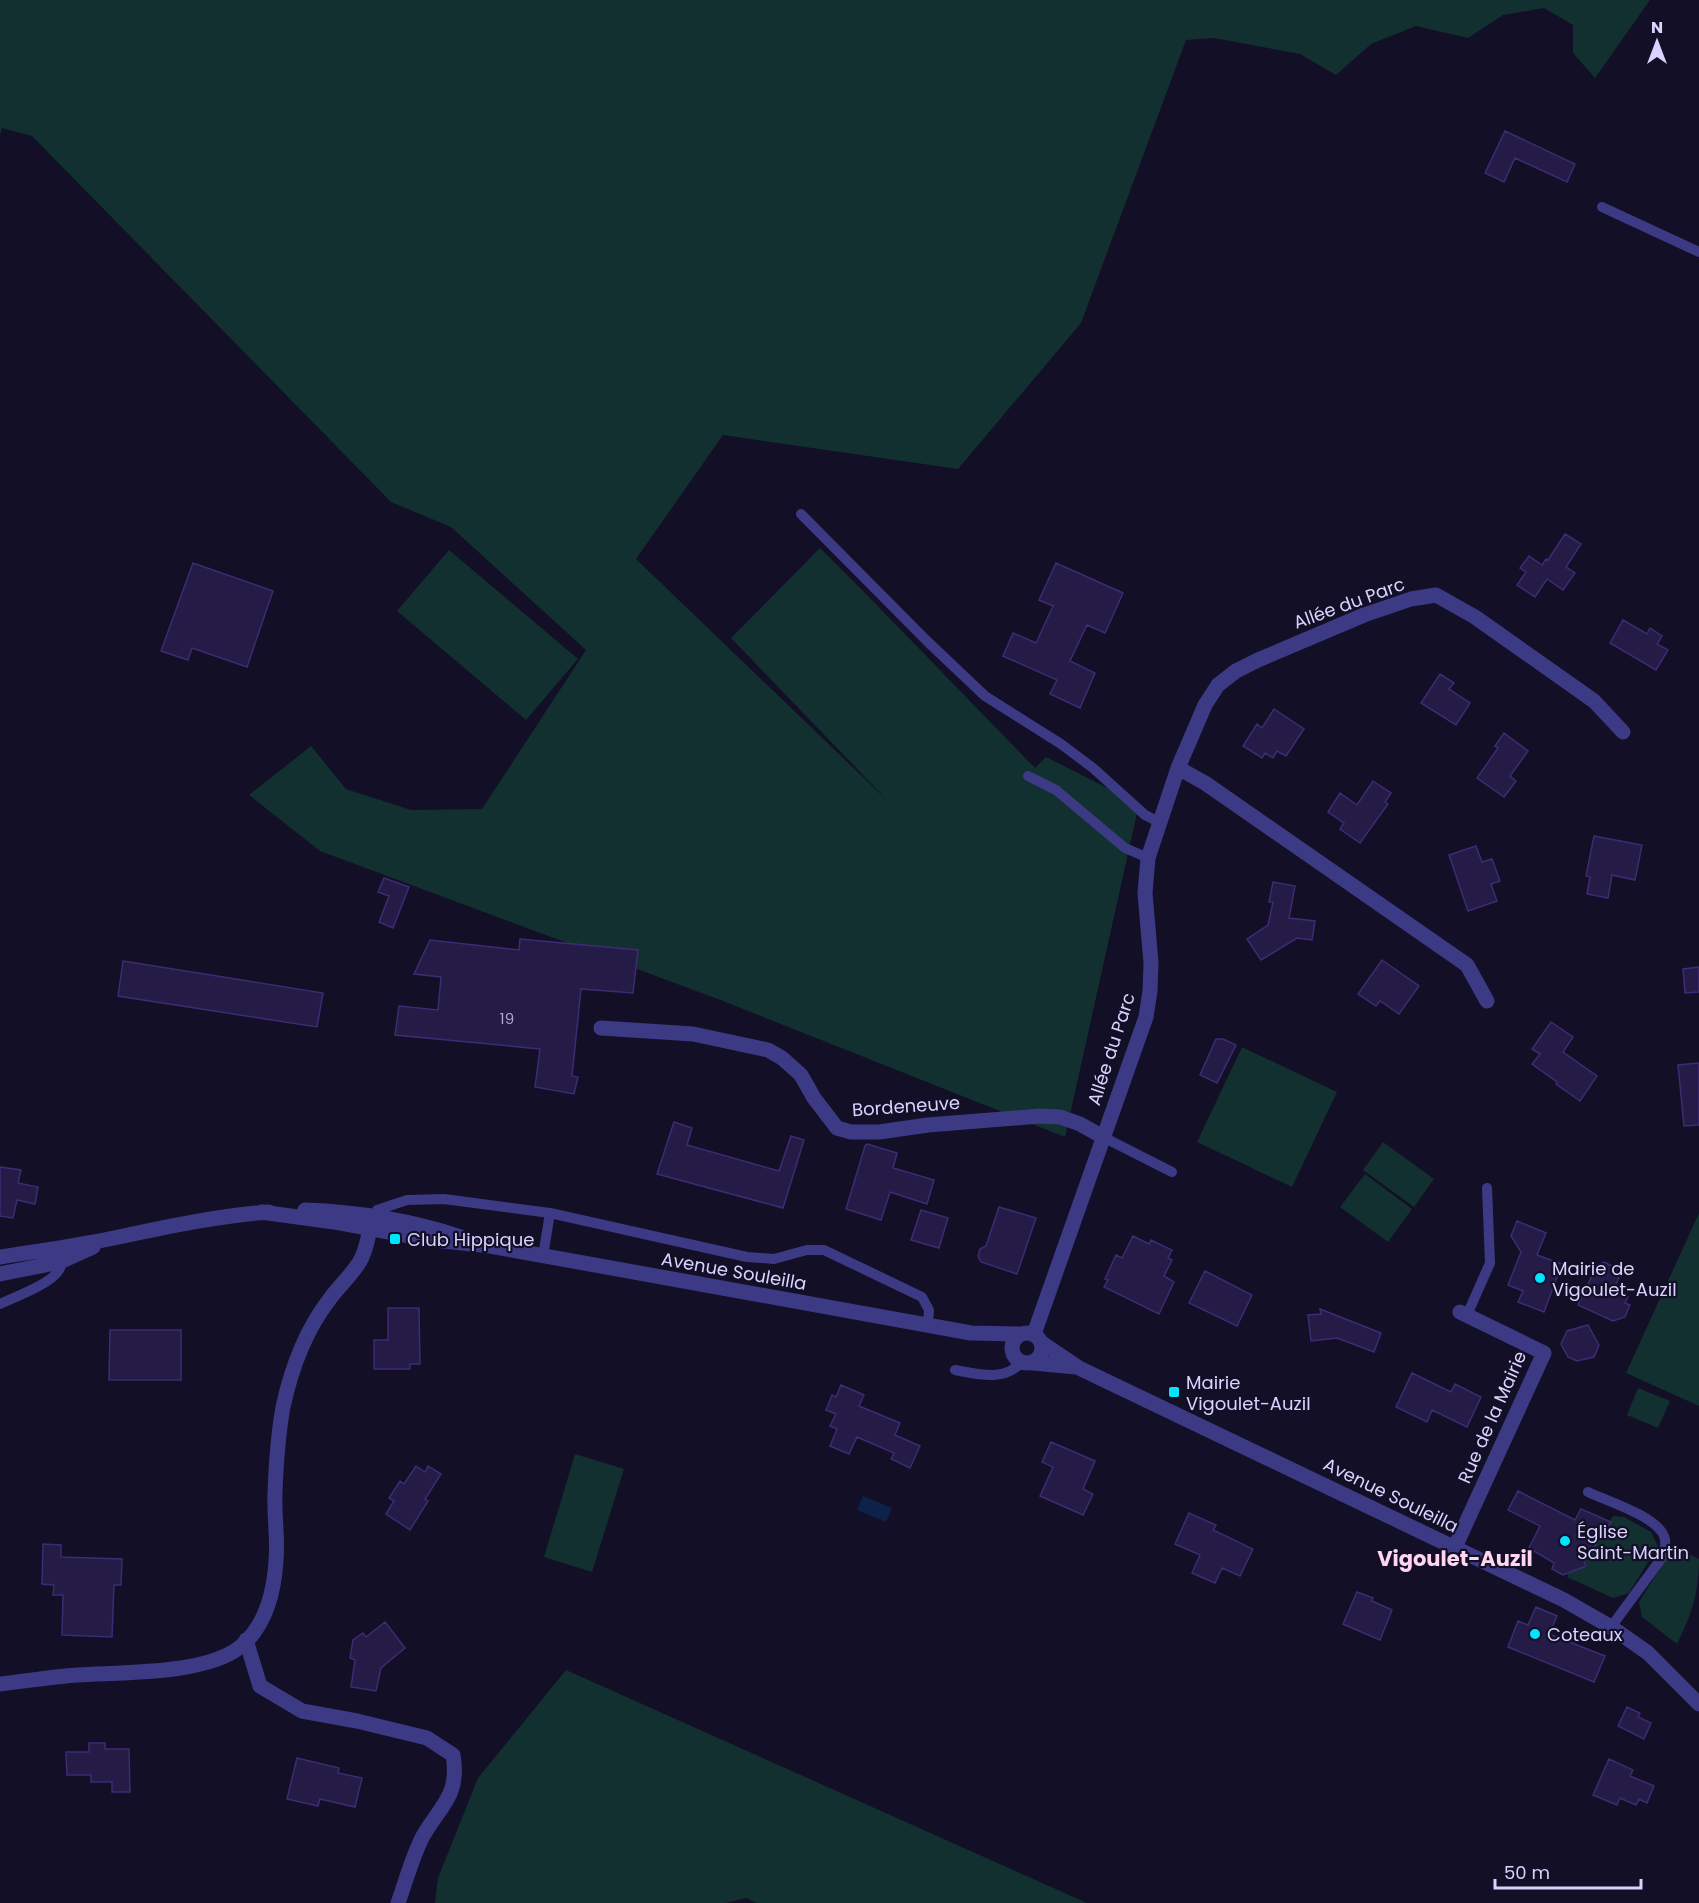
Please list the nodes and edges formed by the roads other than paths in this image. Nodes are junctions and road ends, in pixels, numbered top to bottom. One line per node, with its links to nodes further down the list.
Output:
1 (1602, 207): 2 (lane)
2 (1699, 252)
3 (801, 514): 7 (lane)
4 (1623, 732): 5 (street, Allée du Parc)
5 (1178, 768): 7 (street, Allée du Parc); 9 (street)
6 (1028, 776): 8 (lane)
7 (1159, 822): 8 (street, Allée du Parc)
8 (1148, 858): 11 (street, Allée du Parc)
9 (1487, 1001)
10 (601, 1028): 11 (street, Bordeneuve)
11 (1103, 1137): 12 (lane); 27 (street, Allée du Parc)
12 (1172, 1172)
13 (1487, 1188): 24 (lane)
14 (261, 1212): 16 (street, Avenue Souleilla); 17 (street, Avenue Souleilla); 19 (street)
15 (550, 1213): 16 (lane); 20 (lane); 25 (lane)
16 (374, 1215): 17 (street); 18 (street, Avenue Souleilla)
17 (369, 1230): 18 (street, Avenue Souleilla); 34 (street)
18 (490, 1246): 20 (street, Avenue Souleilla)
19 (58, 1254): 21 (street); 22 (street); 23 (lane)
20 (543, 1256): 25 (street, Avenue Souleilla)
21 (0, 1257)
22 (0, 1274)
23 (0, 1304)
24 (1464, 1313): 32 (street, Rue de la Mairie)
25 (928, 1324): 26 (street, Avenue Souleilla)
26 (971, 1333): 27 (street, Avenue Souleilla); 28 (street, Avenue Souleilla)
27 (1032, 1337): 28 (street); 28 (street); 29 (street, Avenue Souleilla)
28 (1022, 1360): 29 (street, Avenue Souleilla); 30 (lane)
29 (1078, 1368): 32 (street, Avenue Souleilla)
30 (956, 1370)
31 (1588, 1492): 33 (lane)
32 (1455, 1547): 33 (street, Avenue Souleilla)
33 (1611, 1627): 36 (street, Avenue Souleilla)
34 (246, 1640): 35 (street); 37 (street)
35 (0, 1684)
36 (1699, 1704)
37 (398, 1903)

